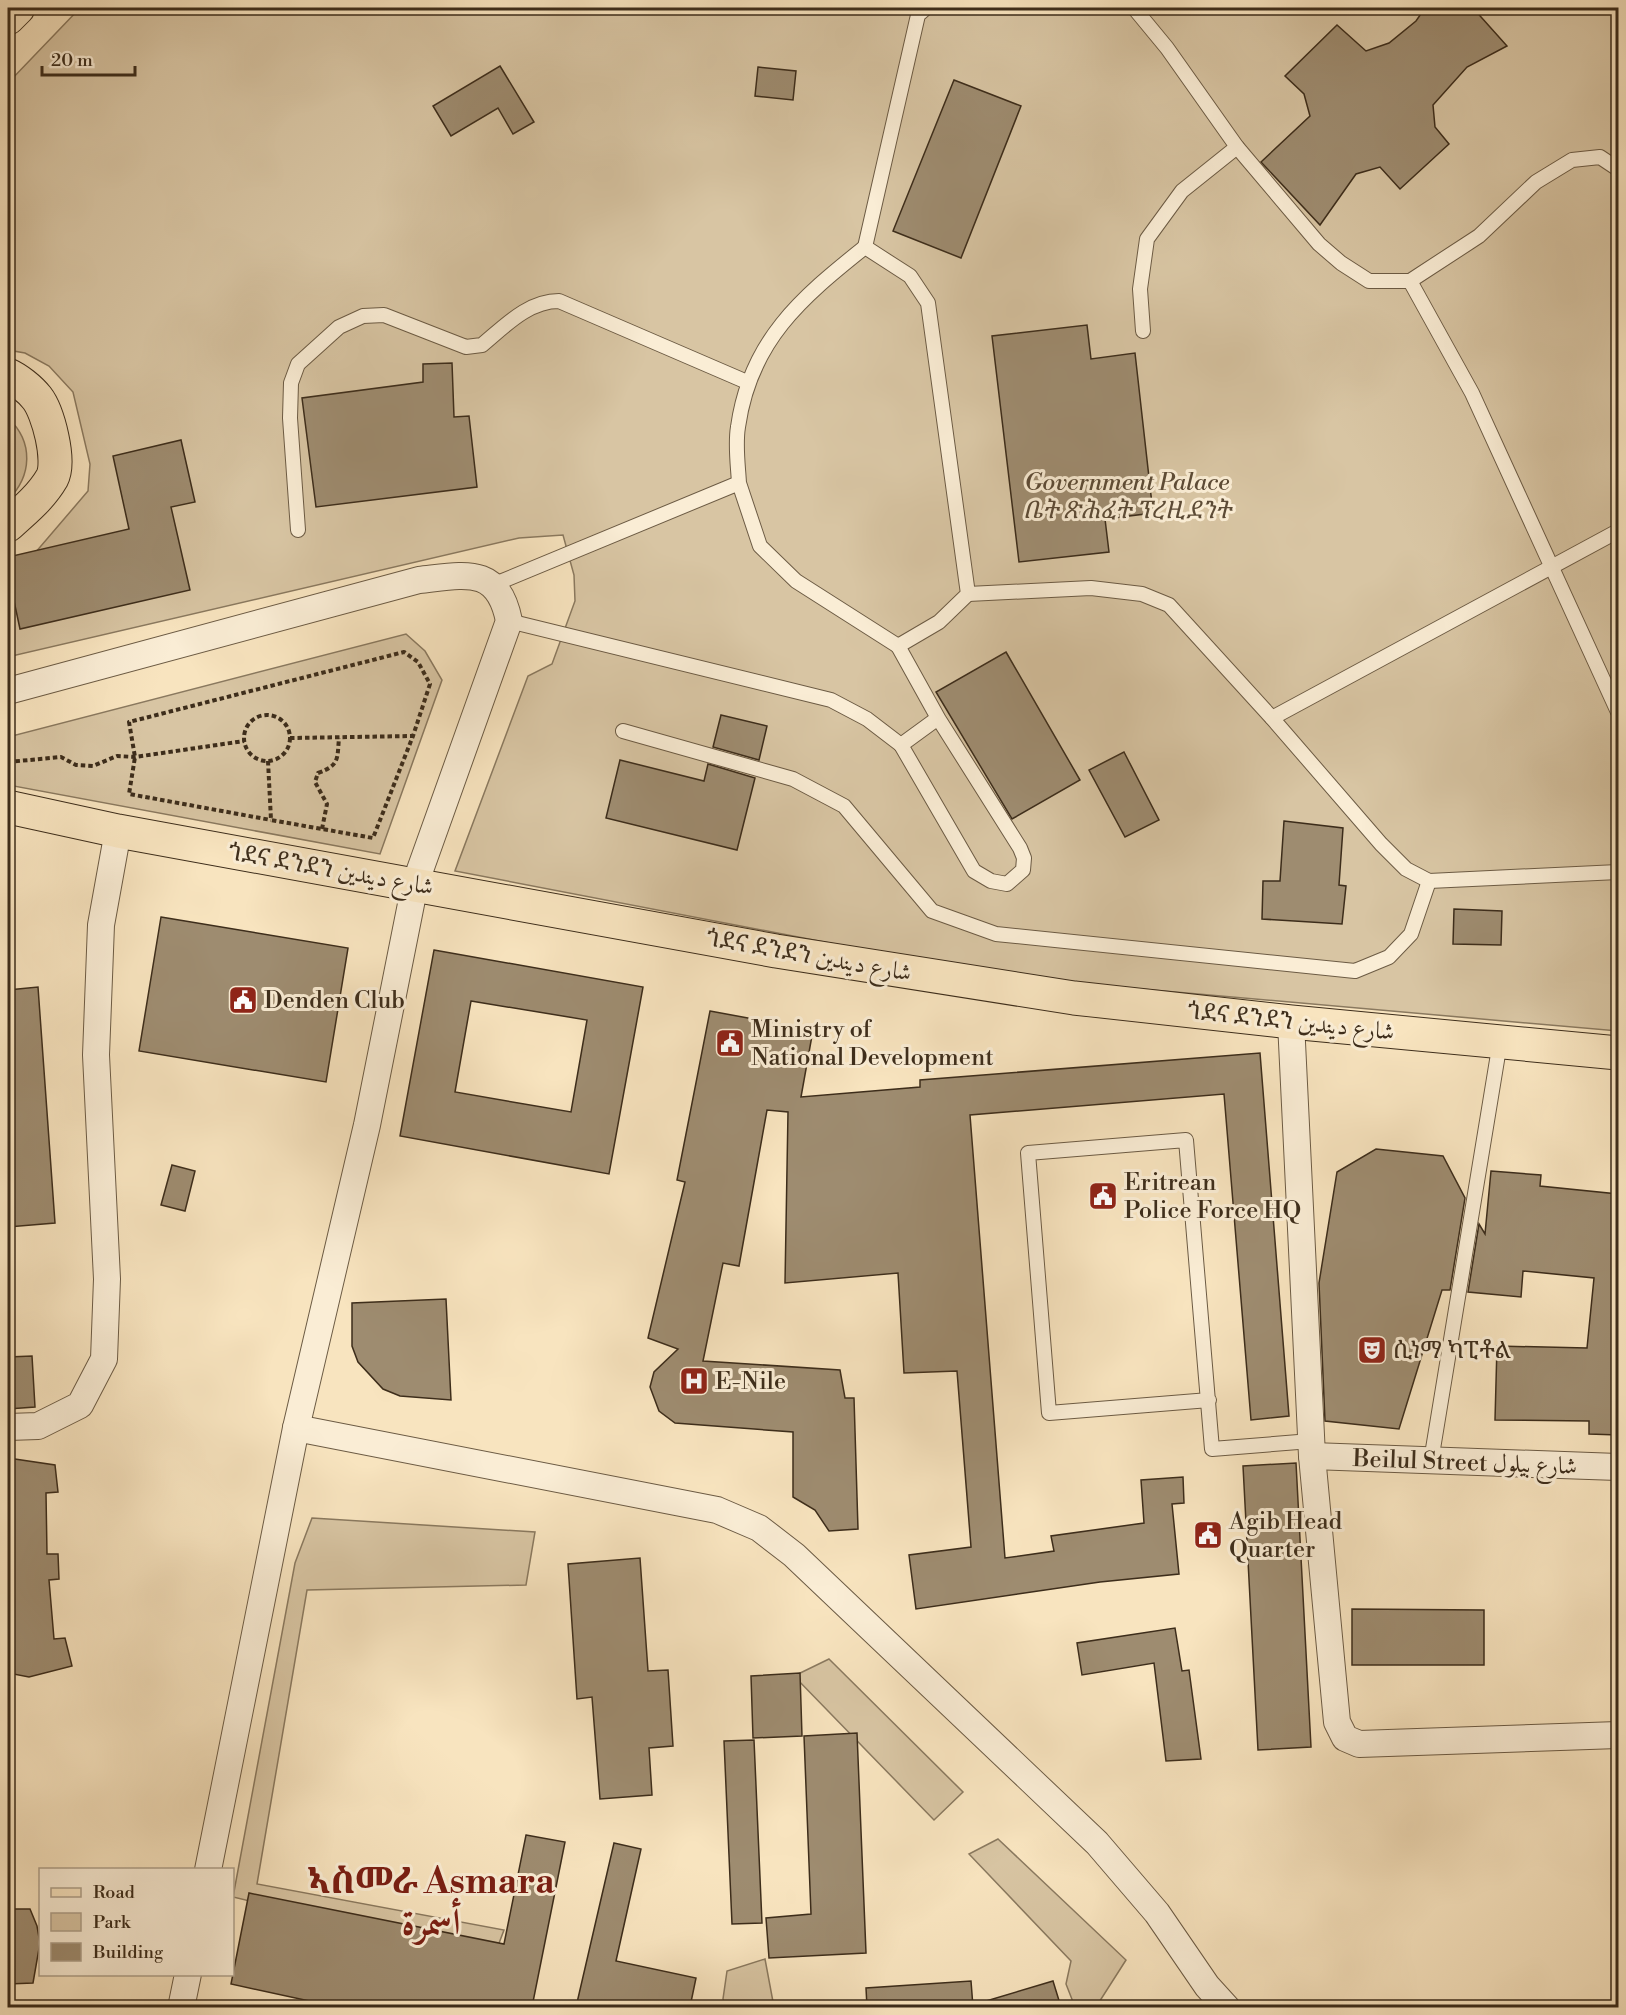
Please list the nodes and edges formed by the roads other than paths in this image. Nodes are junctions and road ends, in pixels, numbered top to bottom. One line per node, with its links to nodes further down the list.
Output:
1 (18, 8): 4 (main road)
2 (1134, 8): 5 (lane)
3 (921, 10): 7 (lane)
4 (8, 18)
5 (1237, 147): 8 (lane); 9 (lane)
6 (1618, 169): 8 (lane)
7 (865, 247): 11 (lane); 18 (lane)
8 (1410, 281): 16 (lane)
9 (1143, 332)
10 (8, 375): 13 (main road)
11 (747, 382): 12 (lane); 14 (lane)
12 (739, 483): 17 (lane); 20 (lane)
13 (8, 525)
14 (298, 530)
15 (1618, 531): 16 (lane)
16 (1553, 567): 22 (lane); 24 (lane)
17 (495, 585): 19 (street); 21 (street)
18 (968, 594): 20 (lane); 24 (lane)
19 (509, 621): 26 (lane); 31 (street)
20 (898, 646): 23 (lane)
21 (8, 691)
22 (1618, 712)
23 (938, 718): 26 (lane); 26 (lane)
24 (1272, 718): 30 (lane)
25 (623, 731): 30 (lane)
26 (901, 745)
27 (8, 807): 28 (main road, ጎደና ደንደን شارع ديندين)
28 (118, 831): 31 (main road, ጎደና ደንደን شارع ديندين); 36 (street)
29 (1618, 872): 30 (lane)
30 (1429, 881)
31 (414, 884): 32 (main road, ጎደና ደንደን شارع ديندين); 37 (street)
32 (1292, 1022): 33 (main road, ጎደና ደንደን شارع ديندين); 38 (street)
33 (1500, 1042): 34 (main road, ጎደና ደንደን شارع ديندين); 39 (lane)
34 (1618, 1053)
35 (1209, 1400): 35 (lane); 38 (lane)
36 (8, 1427)
37 (296, 1428): 42 (street); 45 (street)
38 (1311, 1449): 39 (street, Beilul Street شارع بيلول); 41 (street)
39 (1431, 1461): 40 (street, Beilul Street شارع بيلول)
40 (1618, 1467)
41 (1618, 1735)
42 (208, 1868)
43 (188, 1976): 44 (street)
44 (181, 2007)
45 (1227, 2007)

